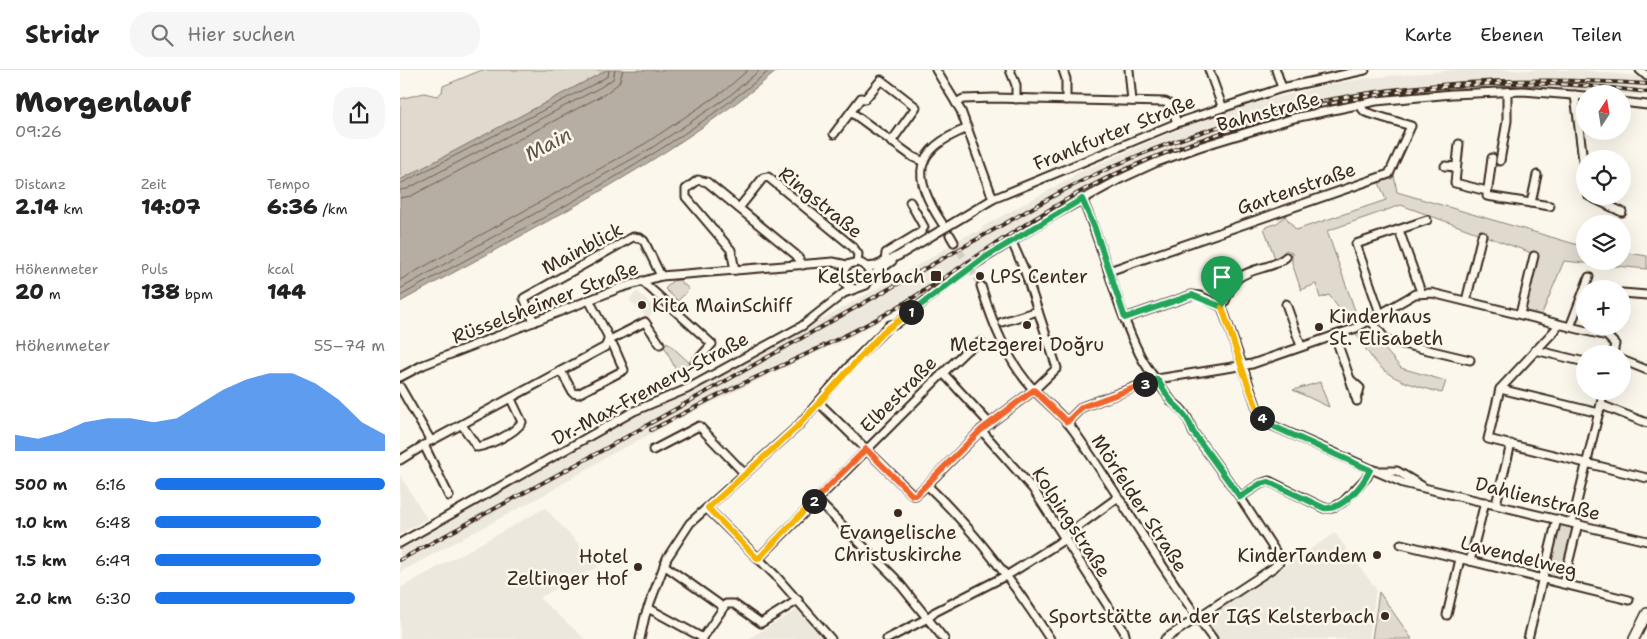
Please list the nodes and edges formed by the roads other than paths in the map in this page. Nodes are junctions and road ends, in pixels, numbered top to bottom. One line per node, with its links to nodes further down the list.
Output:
1 (936, 70): 16 (street)
2 (1010, 70): 13 (street)
3 (1063, 70): 14 (street)
4 (1129, 70): 15 (street)
5 (1209, 70): 20 (street)
6 (1276, 70): 10 (street)
7 (1365, 70): 10 (street, Frankfurter Straße)
8 (1640, 70): 9 (street)
9 (1647, 76)
10 (1282, 88): 20 (street, Frankfurter Straße)
11 (1507, 92): 12 (street, Bahnstraße); 18 (street, Bahnstraße); 32 (street)
12 (1575, 95): 27 (street)
13 (1016, 99): 14 (street); 16 (street)
14 (1066, 100): 15 (street)
15 (1132, 101): 22 (street)
16 (956, 103): 23 (street)
17 (1631, 103): 19 (street)
18 (1358, 104): 34 (street, Bahnstraße); 58 (street, Gartenstraße)
19 (1647, 105)
20 (1222, 106): 22 (street, Frankfurter Straße)
21 (851, 112): 24 (street); 25 (street); 25 (street)
22 (1177, 123): 33 (street, Frankfurter Straße)
23 (968, 128): 28 (street); 33 (street)
24 (834, 134)
25 (891, 142): 28 (street)
26 (1459, 144): 30 (street)
27 (1582, 150)
28 (924, 162): 42 (street)
29 (1445, 166): 30 (street)
30 (1456, 167): 32 (street)
31 (1537, 175): 36 (street)
32 (1487, 191): 36 (street)
33 (994, 199): 48 (street)
34 (1082, 199): 47 (street, Bahnstraße); 58 (street)
35 (910, 202): 52 (street)
36 (1531, 203): 38 (street)
37 (1608, 205): 40 (street)
38 (1550, 206)
39 (739, 208): 51 (street, Ringstraße); 54 (street); 57 (street)
40 (1622, 212)
41 (1427, 220): 43 (street)
42 (942, 223)
43 (1399, 230): 68 (street); 79 (street)
44 (950, 235): 46 (street)
45 (1482, 235): 73 (street)
46 (954, 242)
47 (1012, 242): 76 (street); 109 (street, Bahnstraße)
48 (898, 256): 52 (street); 62 (street)
49 (1534, 256): 78 (street)
50 (1286, 257): 75 (street)
51 (857, 262): 55 (street); 56 (street)
52 (885, 262): 56 (street)
53 (826, 264): 54 (street, Rüsselsheimer Straße); 55 (street, Rüsselsheimer Straße); 59 (street)
54 (803, 265): 57 (street, Rüsselsheimer Straße)
55 (847, 265): 59 (street)
56 (866, 267): 62 (street)
57 (735, 270): 60 (street, Rüsselsheimer Straße)
58 (1109, 271): 80 (street)
59 (842, 275): 65 (street)
60 (661, 276): 64 (street, Rüsselsheimer Straße); 82 (street, Mainblick)
61 (1589, 277): 63 (street)
62 (869, 278): 67 (street)
63 (1588, 280)
64 (642, 281): 71 (street, Rüsselsheimer Straße); 95 (street)
65 (845, 284): 67 (street); 72 (street, Dr.-Max-Fremery-Straße)
66 (981, 286): 105 (street, Mörfelder Straße)
67 (854, 289): 72 (street, Dr.-Max-Fremery-Straße)
68 (1421, 292): 73 (street); 79 (street)
69 (1631, 294): 70 (street)
70 (1647, 295)
71 (589, 300): 82 (street, Rüsselsheimer Straße); 87 (street)
72 (833, 301): 139 (street, Dr.-Max-Fremery-Straße)
73 (1466, 302): 78 (street)
74 (1286, 304): 91 (street)
75 (1222, 307): 80 (street); 97 (street, Dahlienstraße)
76 (1038, 311): 83 (street); 105 (street)
77 (1576, 312): 85 (street)
78 (1520, 314): 84 (street)
79 (1381, 316): 81 (street)
80 (1125, 318): 102 (street)
81 (1372, 321): 86 (street); 93 (street)
82 (534, 322): 101 (street, Rüsselsheimer Straße)
83 (1002, 322)
84 (1558, 324): 85 (street); 92 (street)
85 (1570, 327): 90 (street)
86 (1336, 336): 91 (street); 106 (street)
87 (608, 341): 89 (street); 99 (street); 99 (street)
88 (981, 342): 100 (street, Elbestraße)
89 (660, 344)
90 (1615, 345)
91 (1301, 346): 97 (street)
92 (1536, 350): 94 (street); 104 (street)
93 (1470, 360)
94 (1576, 360)
95 (695, 363)
96 (1631, 364): 98 (street)
97 (1242, 366): 102 (street); 124 (street, Dahlienstraße)
98 (1647, 370)
99 (561, 371): 107 (street)
100 (943, 373): 114 (street); 120 (street, Elbestraße)
101 (400, 377)
102 (1157, 379): 112 (street); 129 (street)
103 (400, 387): 117 (street)
104 (1500, 389): 111 (street); 118 (street)
105 (1034, 390): 112 (street, Mörfelder Straße); 114 (street)
106 (1356, 398)
107 (511, 399): 115 (street); 115 (street)
108 (1602, 400): 110 (street)
109 (819, 403): 120 (street); 125 (street, Bahnstraße)
110 (1601, 405): 111 (street); 113 (street)
111 (1599, 413): 123 (street)
112 (1067, 422): 130 (street, Mörfelder Straße)
113 (1647, 423)
114 (990, 424): 116 (street)
115 (462, 425): 117 (street)
116 (981, 430): 127 (street); 137 (street, Kolpingstraße)
117 (431, 441): 119 (street)
118 (1510, 444): 123 (street); 133 (street)
119 (424, 445): 122 (street); 128 (street)
120 (866, 449): 127 (street); 131 (street, Elbestraße)
121 (653, 450): 125 (street)
122 (400, 460)
123 (1586, 463): 126 (street); 136 (street)
124 (1373, 471): 129 (street); 132 (street, Dahlienstraße)
125 (744, 473): 134 (street, Bahnstraße)
126 (1647, 478)
127 (927, 485): 145 (street)
128 (449, 496)
129 (1240, 497): 154 (street)
130 (1118, 498): 137 (street); 154 (street, Mörfelder Straße)
131 (816, 499): 141 (street, Elbestraße); 155 (street)
132 (1485, 502): 133 (street, Dahlienstraße); 143 (street)
133 (1496, 504): 135 (street, Dahlienstraße)
134 (708, 508): 141 (street); 144 (street, Bahnstraße)
135 (1557, 519): 136 (street, Dahlienstraße); 146 (street)
136 (1575, 524): 138 (street, Dahlienstraße); 147 (street)
137 (1065, 539): 145 (street); 162 (street, Kolpingstraße)
138 (1647, 541)
139 (400, 543)
140 (1401, 544): 142 (street, Lavendelweg)
141 (758, 559): 148 (street)
142 (1460, 559): 143 (street, Lavendelweg); 153 (street)
143 (1470, 561): 146 (street, Lavendelweg)
144 (664, 565): 150 (street); 151 (street, Bahnstraße)
145 (1006, 576): 155 (street); 161 (street)
146 (1542, 579): 147 (street, Lavendelweg); 165 (street)
147 (1563, 584): 149 (street, Lavendelweg)
148 (798, 600): 150 (street); 158 (street)
149 (1629, 600)
150 (723, 607): 156 (street)
151 (648, 608): 156 (street); 157 (street, Bahnstraße)
152 (1647, 613): 166 (main road)
153 (1447, 615)
154 (1196, 617): 163 (street); 164 (street, Mörfelder Straße)
155 (928, 618): 159 (street); 160 (street)
156 (703, 638)
157 (640, 639)
158 (831, 639)
159 (887, 639)
160 (944, 639)
161 (1050, 639)
162 (1126, 639)
163 (1165, 639)
164 (1212, 639)
165 (1528, 639)
166 (1634, 639)

